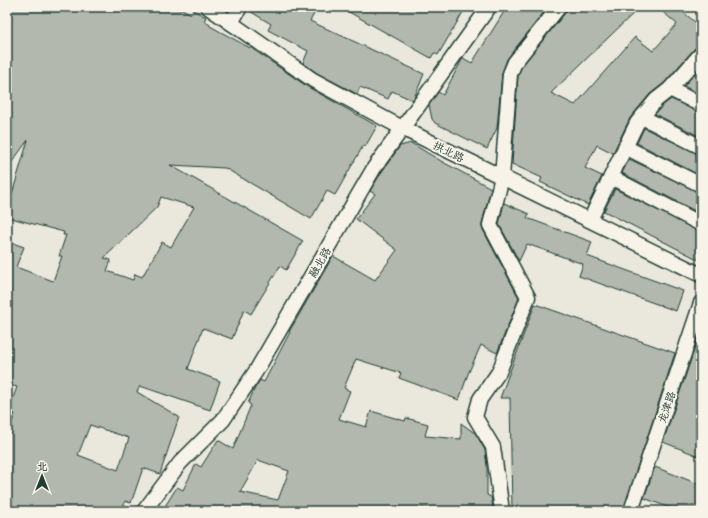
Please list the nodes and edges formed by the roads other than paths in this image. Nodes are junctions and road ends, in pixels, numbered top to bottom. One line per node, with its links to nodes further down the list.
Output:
1 (208, 7): 5 (street, 拱北路)
2 (240, 7): 5 (street)
3 (489, 7): 10 (street, 融北路)
4 (559, 7): 13 (street)
5 (231, 22): 10 (street, 拱北路)
6 (698, 61): 7 (street)
7 (670, 89): 8 (street); 9 (street)
8 (701, 105)
9 (642, 117): 11 (street); 12 (street)
10 (402, 128): 13 (street, 拱北路); 20 (street, 融北路)
11 (625, 147): 14 (street); 15 (street)
12 (701, 147)
13 (502, 177): 16 (street, 拱北路); 21 (street)
14 (611, 178): 16 (street); 17 (street)
15 (701, 185)
16 (590, 220): 18 (street, 拱北路)
17 (701, 224)
18 (701, 275)
19 (701, 303): 22 (street, 龙津路)
20 (144, 511)
21 (502, 511)
22 (631, 511)

